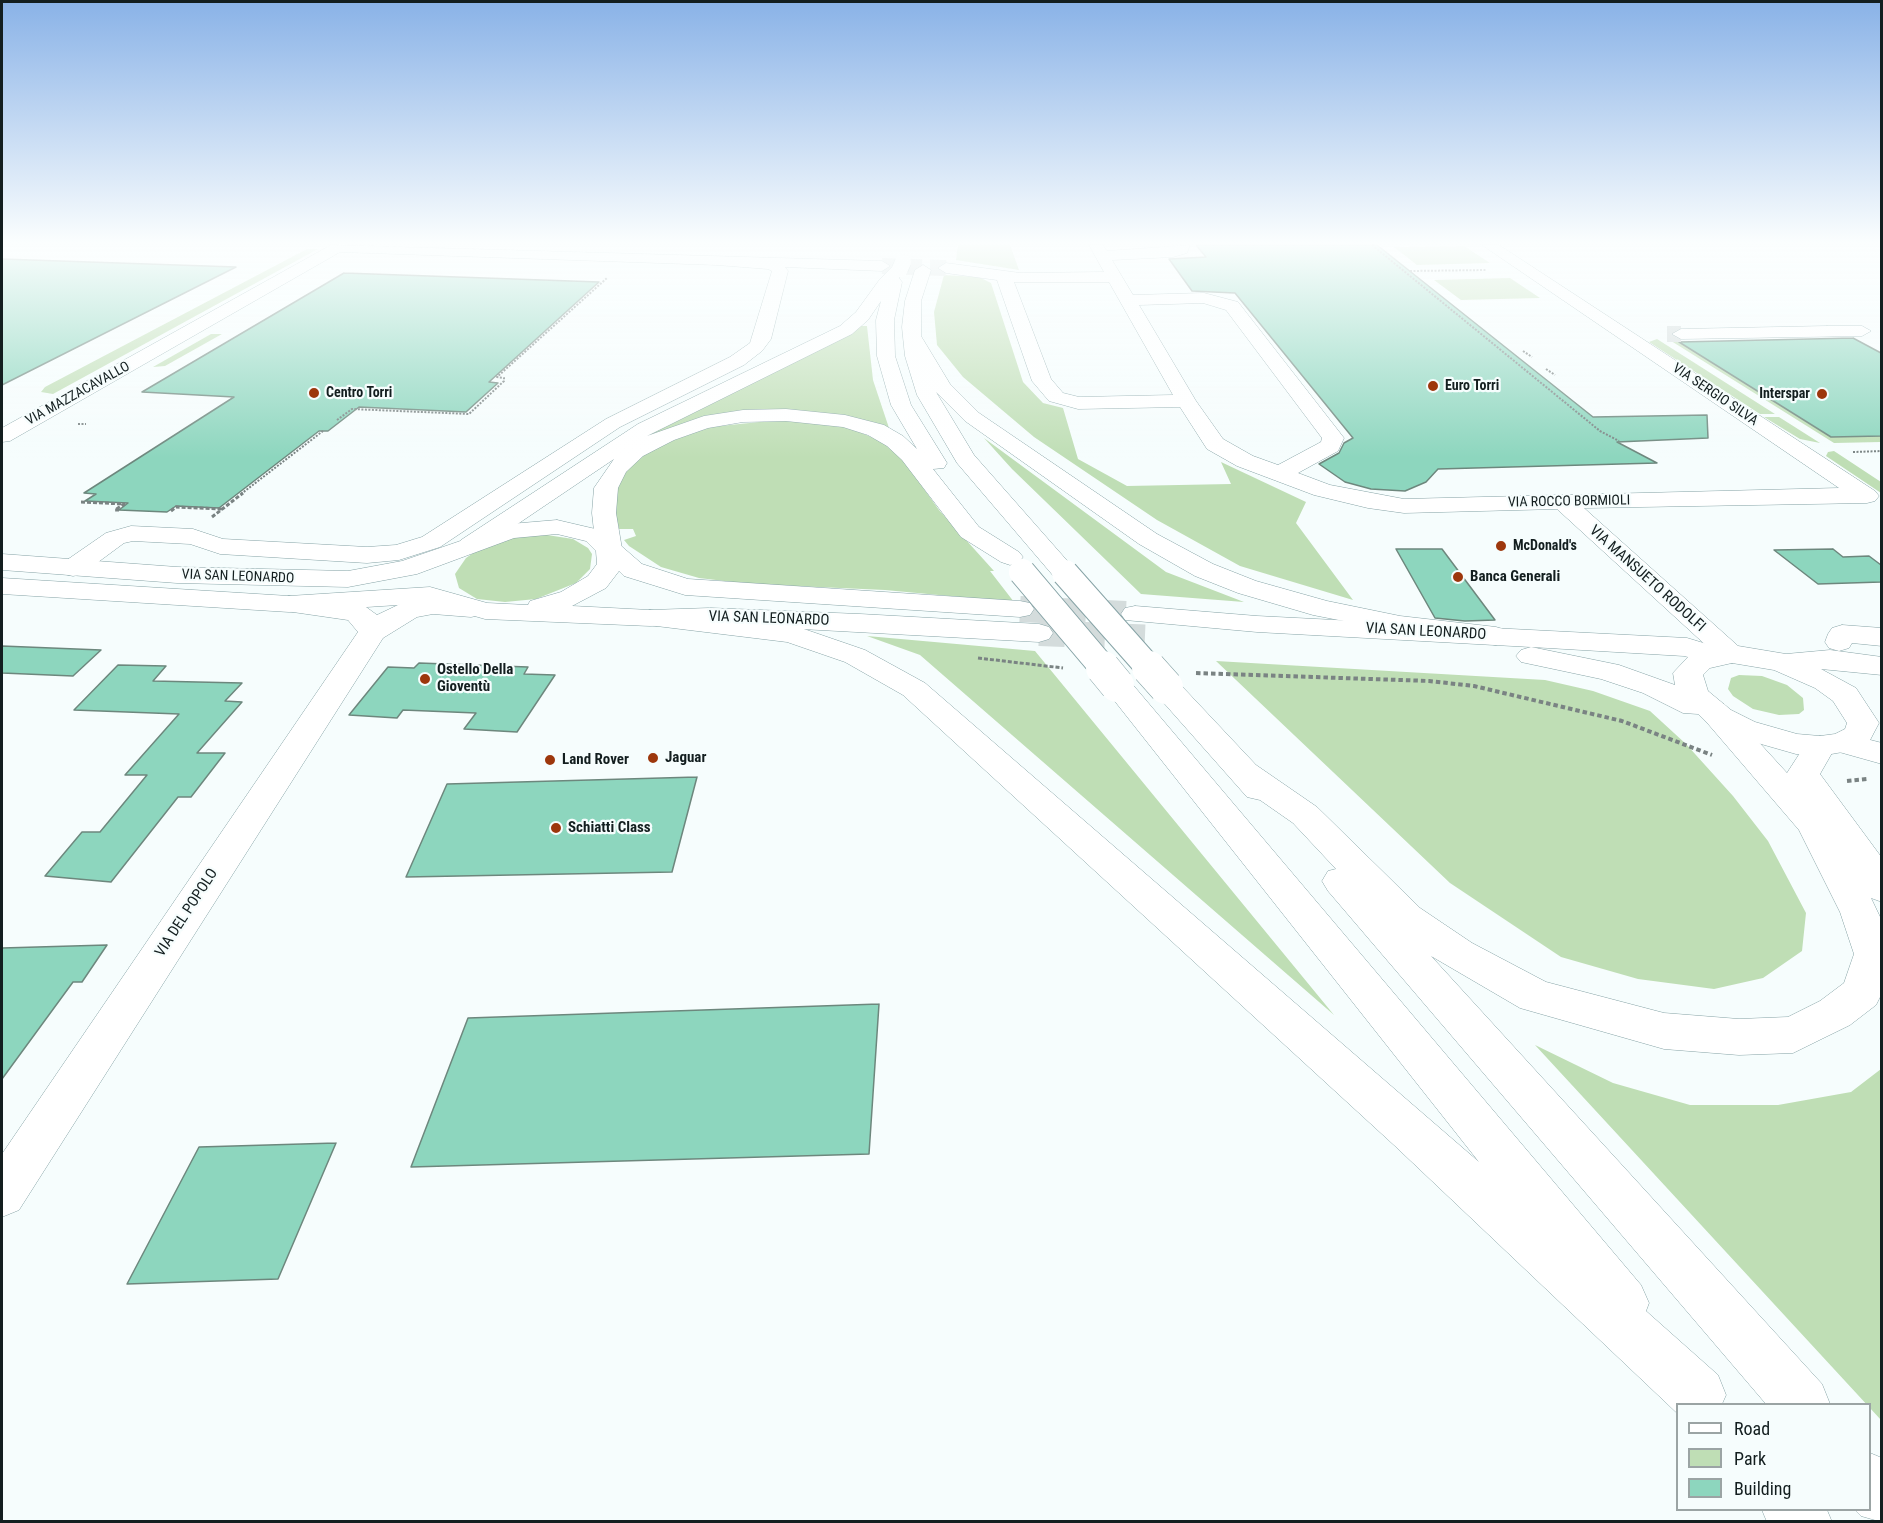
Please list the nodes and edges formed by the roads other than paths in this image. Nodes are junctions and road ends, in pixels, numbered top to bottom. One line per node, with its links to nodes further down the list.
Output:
1 (215, 316): 14 (main road, VIA MAZZACAVALLO)
2 (768, 316): 22 (main road)
3 (862, 316): 18 (main road)
4 (886, 316): 21 (main road)
5 (912, 316): 11 (main road)
6 (1018, 316): 13 (main road)
7 (1138, 316): 13 (main road, VIA ROCCO BORMIOLI)
8 (1240, 316): 15 (main road)
9 (1596, 316): 12 (main road, VIA SERGIO SILVA)
10 (1862, 331): 12 (main road)
11 (911, 334): 32 (main road); 43 (main road, bridge)
12 (1625, 335): 16 (main road, VIA SERGIO SILVA)
13 (1186, 401): 15 (main road, VIA ROCCO BORMIOLI)
14 (2, 436)
15 (1279, 474): 17 (main road, VIA ROCCO BORMIOLI)
16 (1873, 500): 17 (main road, VIA ROCCO BORMIOLI)
17 (1563, 502): 36 (main road, VIA MANSUETO RODOLFI)
18 (470, 545): 19 (main road, VIA SAN LEONARDO); 22 (main road, VIA SAN LEONARDO); 25 (main road, VIA SAN LEONARDO)
19 (609, 549): 21 (main road); 26 (main road, VIA SAN LEONARDO); 27 (main road, VIA SAN LEONARDO)
20 (2, 562): 22 (main road, VIA SAN LEONARDO)
21 (1016, 564): 46 (main road, bridge)
22 (73, 568)
23 (2, 586): 24 (main road, VIA SAN LEONARDO)
24 (289, 604): 25 (main road, VIA SAN LEONARDO); 30 (main road)
25 (460, 605): 27 (main road, VIA SAN LEONARDO); 30 (main road, VIA DEL POPOLO)
26 (1020, 609)
27 (500, 612): 29 (main road, VIA SAN LEONARDO)
28 (1135, 614): 32 (main road, VIA SAN LEONARDO)
29 (650, 618): 31 (main road, VIA SAN LEONARDO); 46 (main road)
30 (372, 632): 45 (main road, VIA DEL POPOLO)
31 (1039, 633)
32 (1496, 636): 36 (main road, VIA SAN LEONARDO)
33 (1881, 637): 35 (main road)
34 (1156, 638): 40 (main road, VIA SAN LEONARDO)
35 (1839, 642)
36 (1724, 655): 37 (main road, VIA SAN LEONARDO); 40 (main road)
37 (1781, 662): 38 (main road); 41 (main road)
38 (1881, 666)
39 (1881, 684): 41 (main road)
40 (1704, 704): 41 (main road); 43 (main road)
41 (1852, 732): 42 (main road); 44 (main road)
42 (1878, 766)
43 (1245, 773): 47 (main road)
44 (1881, 888)
45 (2, 1194)
46 (1702, 1400)
47 (1801, 1403)

